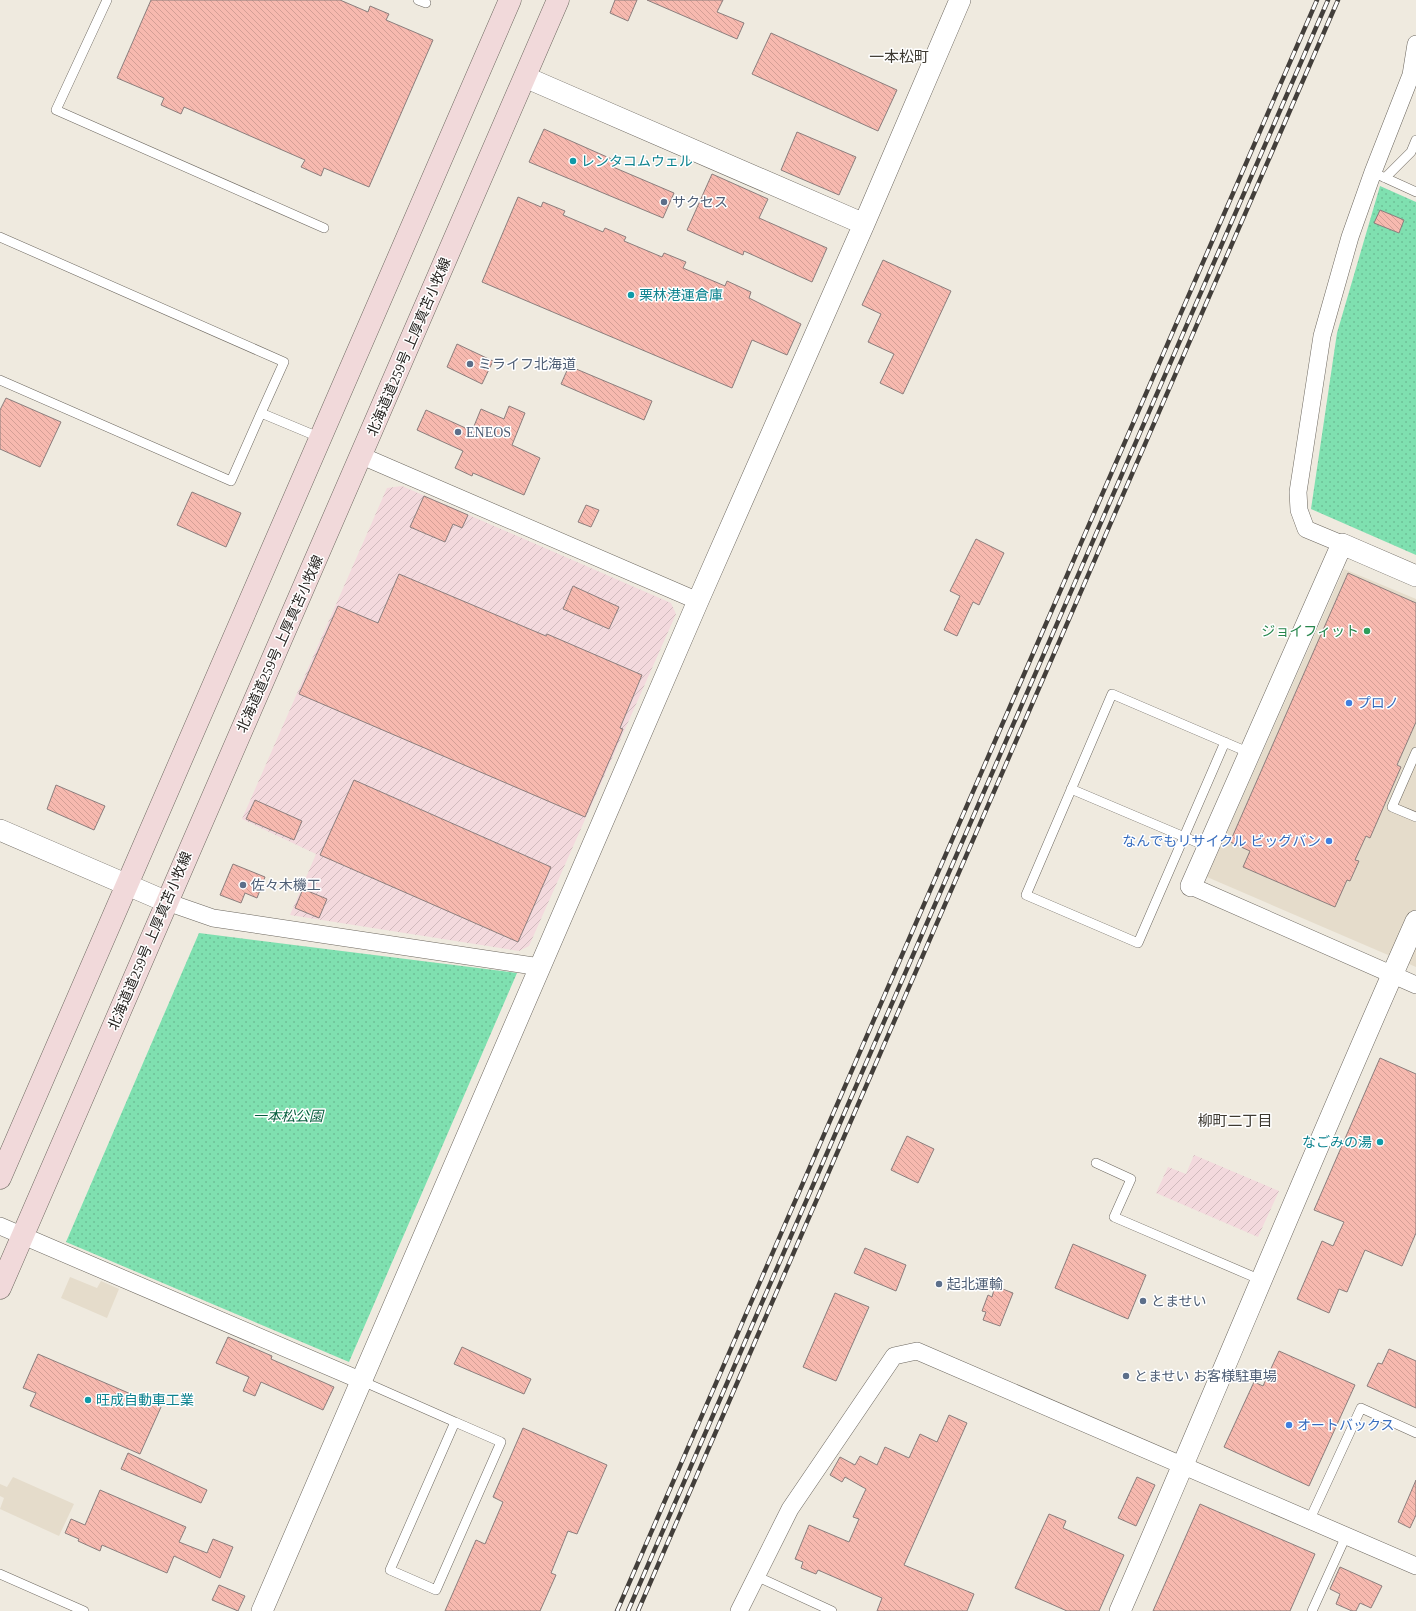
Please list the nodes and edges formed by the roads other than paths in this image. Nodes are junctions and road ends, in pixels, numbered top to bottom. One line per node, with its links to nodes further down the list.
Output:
1 (107, 0): 11 (lane)
2 (510, 0): 15 (main road)
3 (558, 0): 6 (main road, 北海道道259号 上厚真苫小牧線)
4 (960, 0): 10 (street)
5 (1416, 44): 8 (street)
6 (525, 77): 10 (street); 16 (main road, 北海道道259号 上厚真苫小牧線)
7 (1416, 140): 8 (lane)
8 (1379, 175): 9 (lane); 17 (street)
9 (1416, 192)
10 (864, 224): 19 (street)
11 (324, 228)
12 (0, 238): 14 (lane)
13 (0, 380): 14 (lane)
14 (261, 413): 15 (lane)
15 (321, 438): 28 (main road)
16 (362, 456): 19 (street); 30 (main road, 北海道道259号 上厚真苫小牧線)
17 (1342, 544): 18 (street); 22 (street)
18 (1416, 576)
19 (698, 601): 32 (street)
20 (1225, 742): 22 (lane); 23 (lane); 26 (lane)
21 (1416, 752): 24 (lane)
22 (1250, 753): 27 (street)
23 (1071, 789): 26 (lane); 26 (lane)
24 (1416, 817)
25 (0, 830): 28 (street)
26 (1184, 837): 27 (lane)
27 (1208, 847): 29 (street)
28 (128, 886): 30 (street); 36 (main road)
29 (1192, 886): 33 (street)
30 (167, 902): 32 (street); 38 (main road, 北海道道259号 上厚真苫小牧線)
31 (1416, 921): 33 (street)
32 (540, 967): 41 (street)
33 (1392, 975): 34 (street); 39 (street)
34 (1416, 985)
35 (1096, 1163): 39 (lane)
36 (0, 1178)
37 (0, 1226): 38 (street)
38 (23, 1235): 40 (main road, 北海道道259号 上厚真苫小牧線); 41 (street)
39 (1260, 1280): 44 (street)
40 (0, 1288)
41 (362, 1381): 42 (lane); 51 (street)
42 (455, 1422): 42 (lane)
43 (1416, 1433): 45 (lane)
44 (1183, 1467): 45 (street); 49 (street); 54 (street)
45 (1309, 1521): 46 (street)
46 (1346, 1536): 47 (street); 55 (lane)
47 (1416, 1566)
48 (0, 1574): 50 (lane)
49 (756, 1576): 52 (street); 53 (lane)
50 (84, 1611)
51 (262, 1611)
52 (738, 1611)
53 (832, 1611)
54 (1120, 1611)
55 (1312, 1611)

